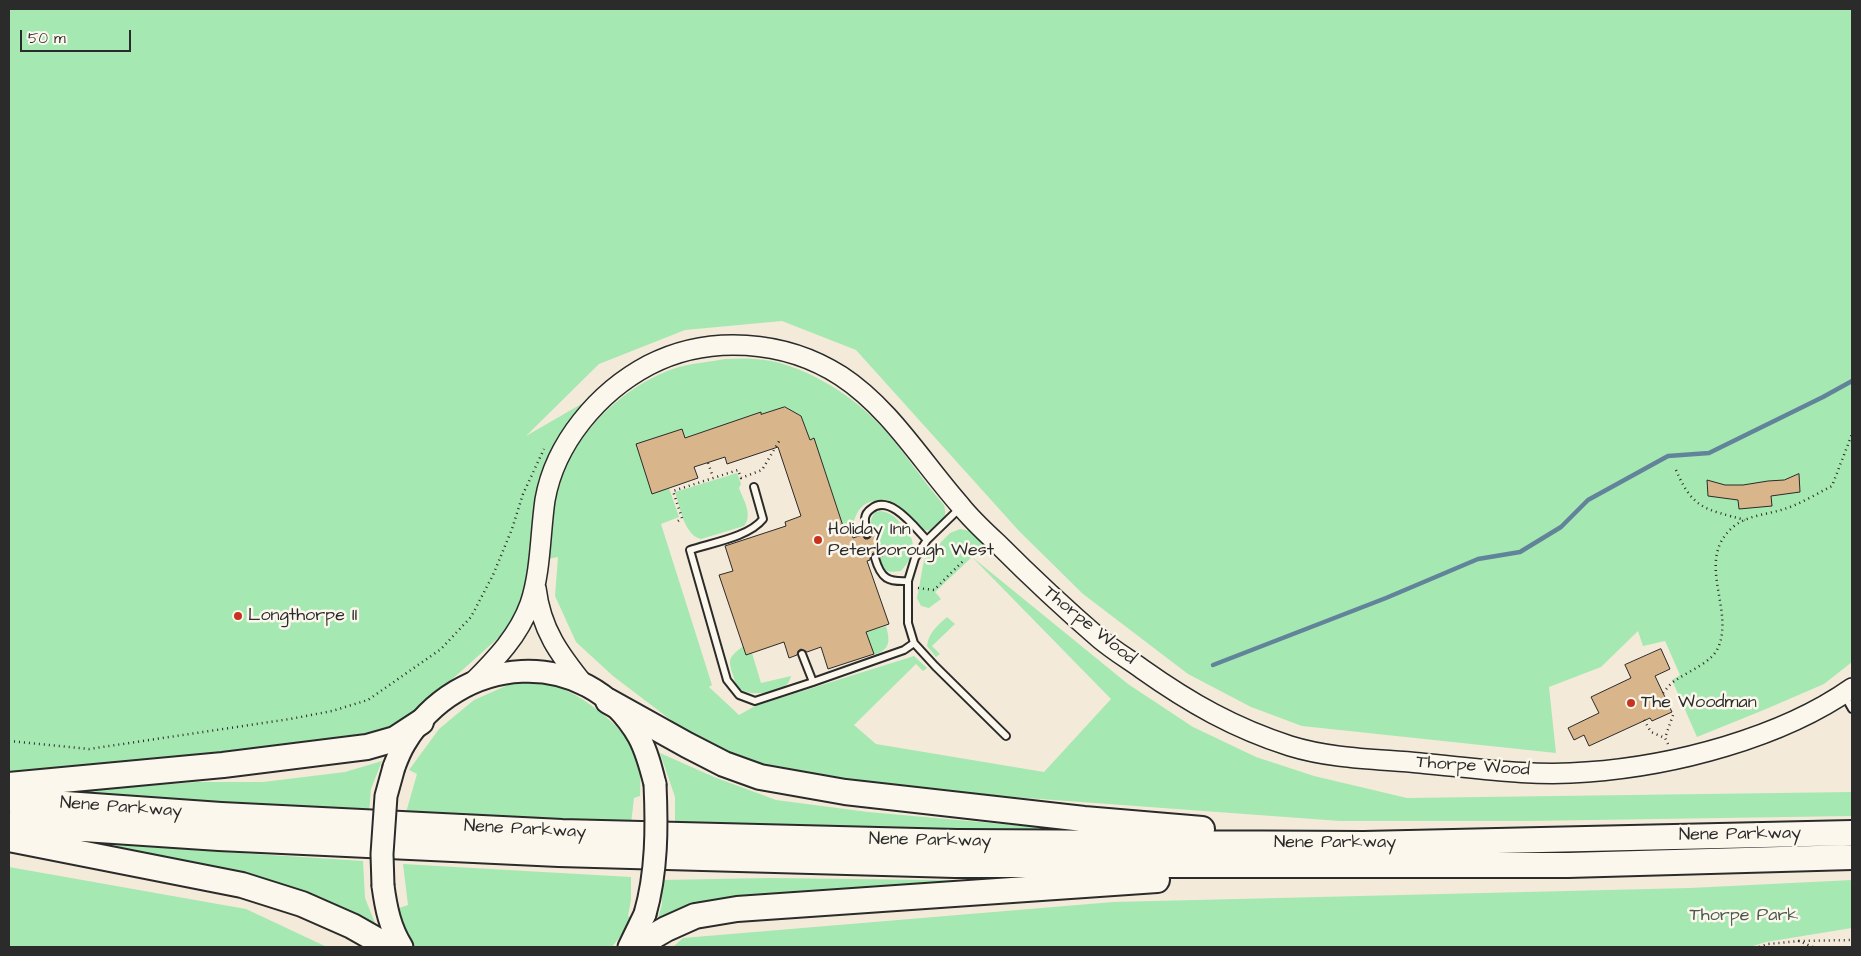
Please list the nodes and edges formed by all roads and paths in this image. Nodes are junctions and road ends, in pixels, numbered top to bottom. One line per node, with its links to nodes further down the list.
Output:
1 (1852, 434): 9 (path)
2 (781, 438): 6 (path)
3 (547, 445): 30 (path)
4 (708, 463): 6 (path)
5 (1676, 470): 9 (path)
6 (713, 478): 10 (path)
7 (754, 487): 20 (lane)
8 (961, 507): 12 (lane); 16 (street, Thorpe Wood); 31 (street, Thorpe Wood)
9 (1746, 520): 22 (path)
10 (678, 521)
11 (867, 534): 12 (lane)
12 (927, 540): 15 (lane)
13 (875, 558): 15 (lane)
14 (963, 562): 15 (path)
15 (908, 584): 17 (lane)
16 (535, 585): 19 (street, Thorpe Wood); 21 (street, Thorpe Wood)
17 (914, 643): 20 (lane); 28 (lane)
18 (802, 654): 20 (lane)
19 (473, 682): 21 (main road); 27 (main road)
20 (813, 682)
21 (585, 686): 24 (main road)
22 (1663, 693)
23 (1849, 697): 31 (street, Thorpe Wood)
24 (608, 701): 37 (highway); 44 (main road, bridge)
25 (1673, 715): 29 (path)
26 (1644, 720): 29 (path)
27 (421, 722): 32 (highway); 43 (main road, bridge)
28 (1006, 736)
29 (1665, 738): 31 (path)
30 (9, 741)
31 (1674, 759)
32 (9, 785)
33 (9, 800): 37 (highway, Nene Parkway)
34 (9, 824): 39 (highway, Nene Parkway)
35 (1852, 833): 37 (highway, Nene Parkway)
36 (9, 838): 42 (highway)
37 (1364, 844)
38 (1852, 857): 39 (highway, Nene Parkway)
39 (1356, 866): 45 (highway)
40 (1852, 940): 41 (path)
41 (1799, 941): 46 (path); 47 (path)
42 (389, 947)
43 (402, 947)
44 (629, 947)
45 (635, 947)
46 (1759, 947)
47 (1812, 947)

